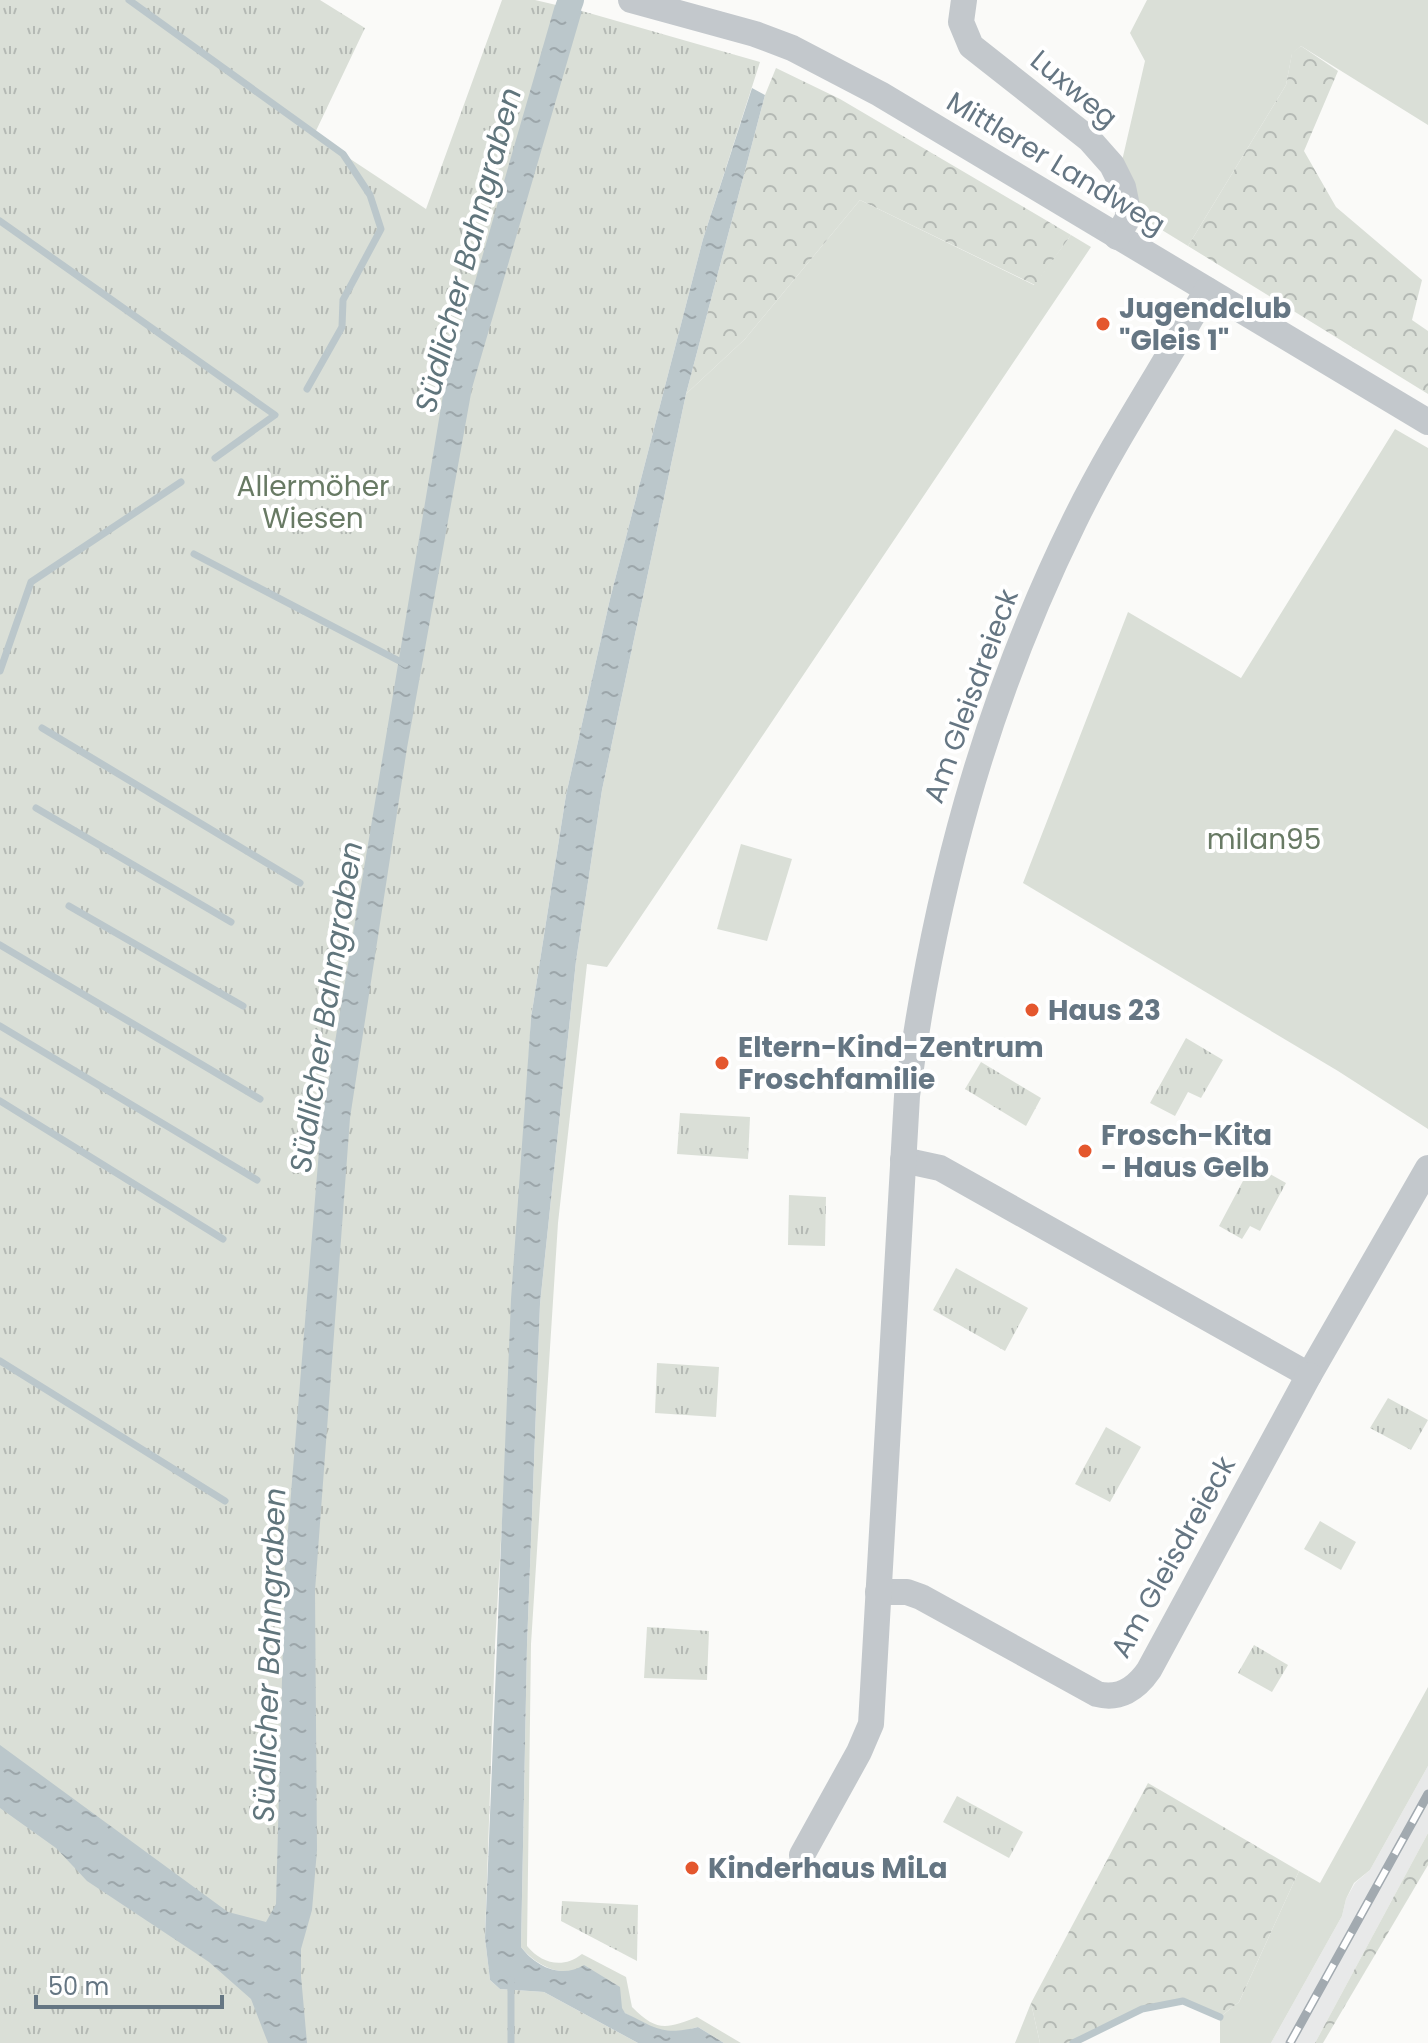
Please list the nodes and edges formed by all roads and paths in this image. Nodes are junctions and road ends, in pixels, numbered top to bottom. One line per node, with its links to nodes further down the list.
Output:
1 (631, 0): 3 (street, Mittlerer Landweg)
2 (964, 0): 3 (street, Luxweg)
3 (1117, 237): 4 (street, Mittlerer Landweg)
4 (1207, 290): 5 (street, Mittlerer Landweg); 6 (street, Am Gleisdreieck)
5 (1428, 422)
6 (903, 1160): 8 (street); 9 (street, Am Gleisdreieck)
7 (1428, 1168): 8 (street, Am Gleisdreieck)
8 (1309, 1375): 9 (street, Am Gleisdreieck)
9 (878, 1592): 10 (street, Am Gleisdreieck)
10 (802, 1855)

